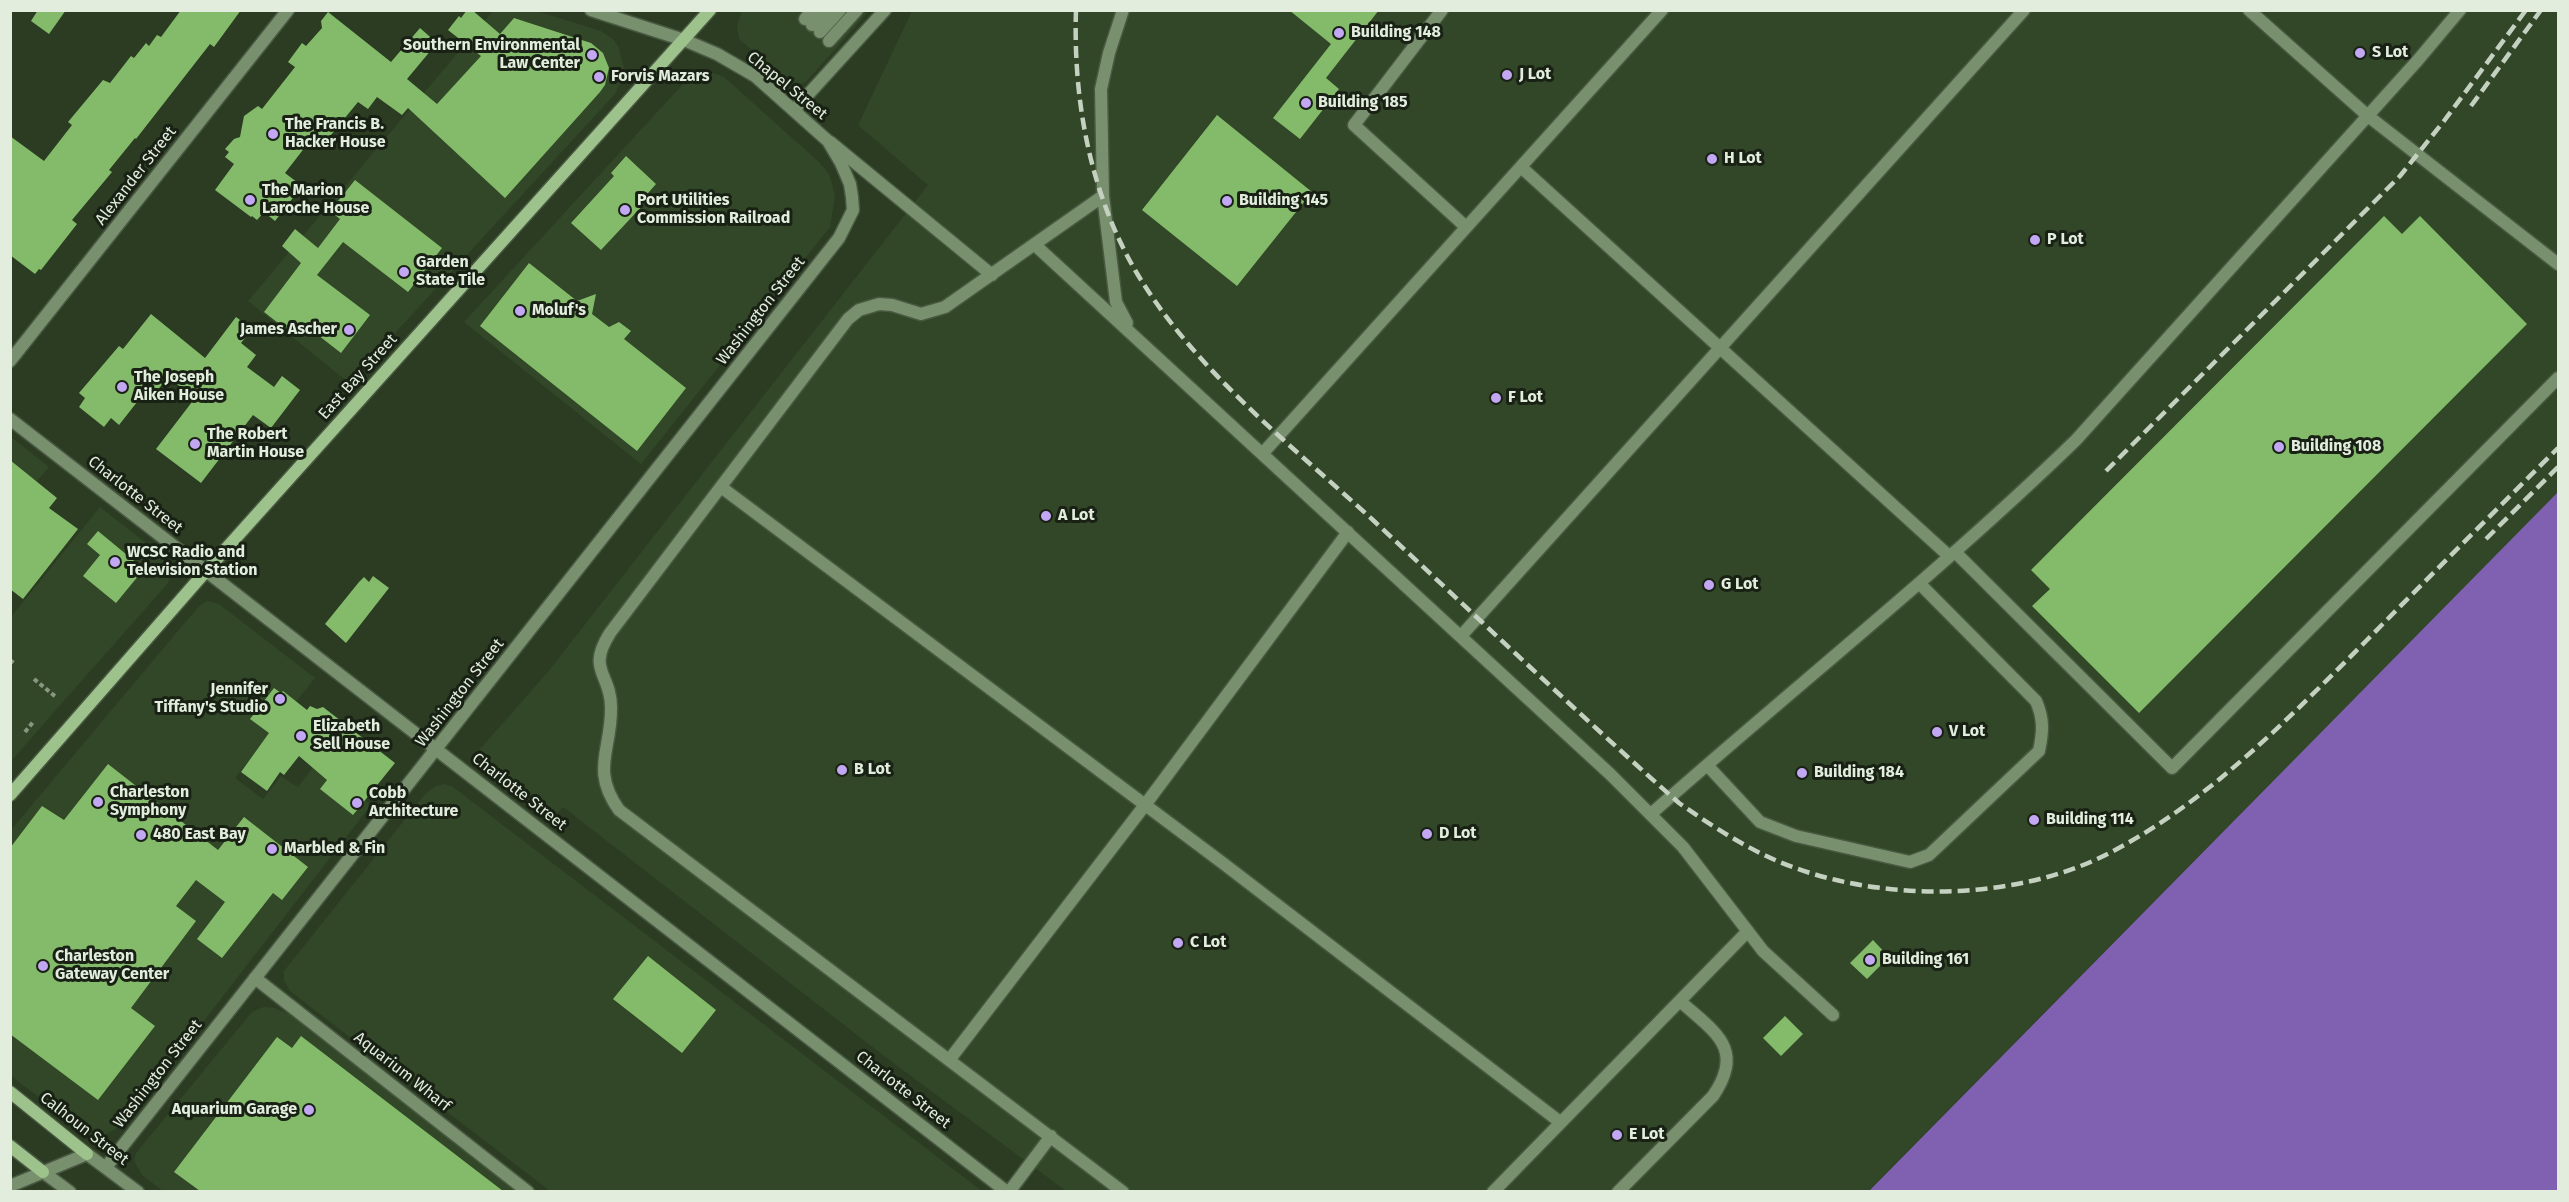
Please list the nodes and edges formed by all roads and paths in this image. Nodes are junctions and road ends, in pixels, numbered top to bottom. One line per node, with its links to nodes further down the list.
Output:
1 (288, 10): 28 (street, Alexander Street)
2 (591, 10): 15 (street, Chapel Street)
3 (710, 10): 15 (main road, East Bay Street)
4 (825, 10): 14 (street)
5 (840, 10): 14 (street)
6 (857, 10): 14 (street)
7 (885, 10): 16 (street)
8 (1123, 10): 20 (street)
9 (1442, 10): 21 (street)
10 (1662, 10): 19 (street)
11 (2024, 10): 27 (street)
12 (2249, 10): 17 (street)
13 (2460, 10): 17 (street)
14 (815, 25)
15 (684, 40): 16 (street, Chapel Street); 35 (main road, East Bay Street)
16 (794, 110): 18 (street, Chapel Street)
17 (2368, 116): 24 (street); 34 (street)
18 (828, 141): 22 (street, Chapel Street); 25 (street)
19 (1521, 166): 21 (street); 27 (street)
20 (1103, 196): 23 (street); 26 (street)
21 (1466, 227): 31 (street)
22 (839, 238): 42 (street, Washington Street)
23 (1035, 245): 25 (street); 26 (street)
24 (2559, 264)
25 (992, 275): 32 (street)
26 (1138, 338): 31 (street)
27 (1722, 349): 34 (street); 37 (street)
28 (10, 361)
29 (2559, 378): 34 (street)
30 (10, 419): 35 (street, Charlotte Street)
31 (1263, 453): 33 (street)
32 (721, 487): 45 (street); 51 (street)
33 (1348, 532): 37 (street); 45 (street)
34 (1952, 554): 36 (street)
35 (206, 571): 42 (street, Charlotte Street); 44 (main road, East Bay Street)
36 (1919, 582): 43 (street); 43 (street)
37 (1461, 636): 46 (street)
38 (34, 679): 39 (path)
39 (56, 697)
40 (33, 723): 41 (path)
41 (25, 732)
42 (437, 749): 48 (street, Washington Street); 63 (street, Charlotte Street)
43 (1707, 765): 46 (street)
44 (10, 795)
45 (1145, 805): 51 (street); 53 (street)
46 (1652, 814): 47 (street)
47 (1748, 931): 49 (street); 50 (street)
48 (255, 978): 57 (street, Washington Street); 62 (street, Aquarium Wharf)
49 (1681, 1002): 53 (street); 66 (street)
50 (1833, 1015)
51 (950, 1059): 54 (street)
52 (10, 1092): 56 (main road, Calhoun Street)
53 (1560, 1122): 65 (street)
54 (1051, 1136): 63 (street); 64 (street)
55 (10, 1146): 58 (main road)
56 (87, 1154): 57 (street, Calhoun Street); 58 (street)
57 (105, 1167): 61 (street, Calhoun Street)
58 (44, 1172): 59 (street); 60 (street)
59 (10, 1186)
60 (70, 1191)
61 (138, 1191)
62 (528, 1191)
63 (1008, 1191)
64 (1123, 1191)
65 (1493, 1191)
66 (1618, 1191)

